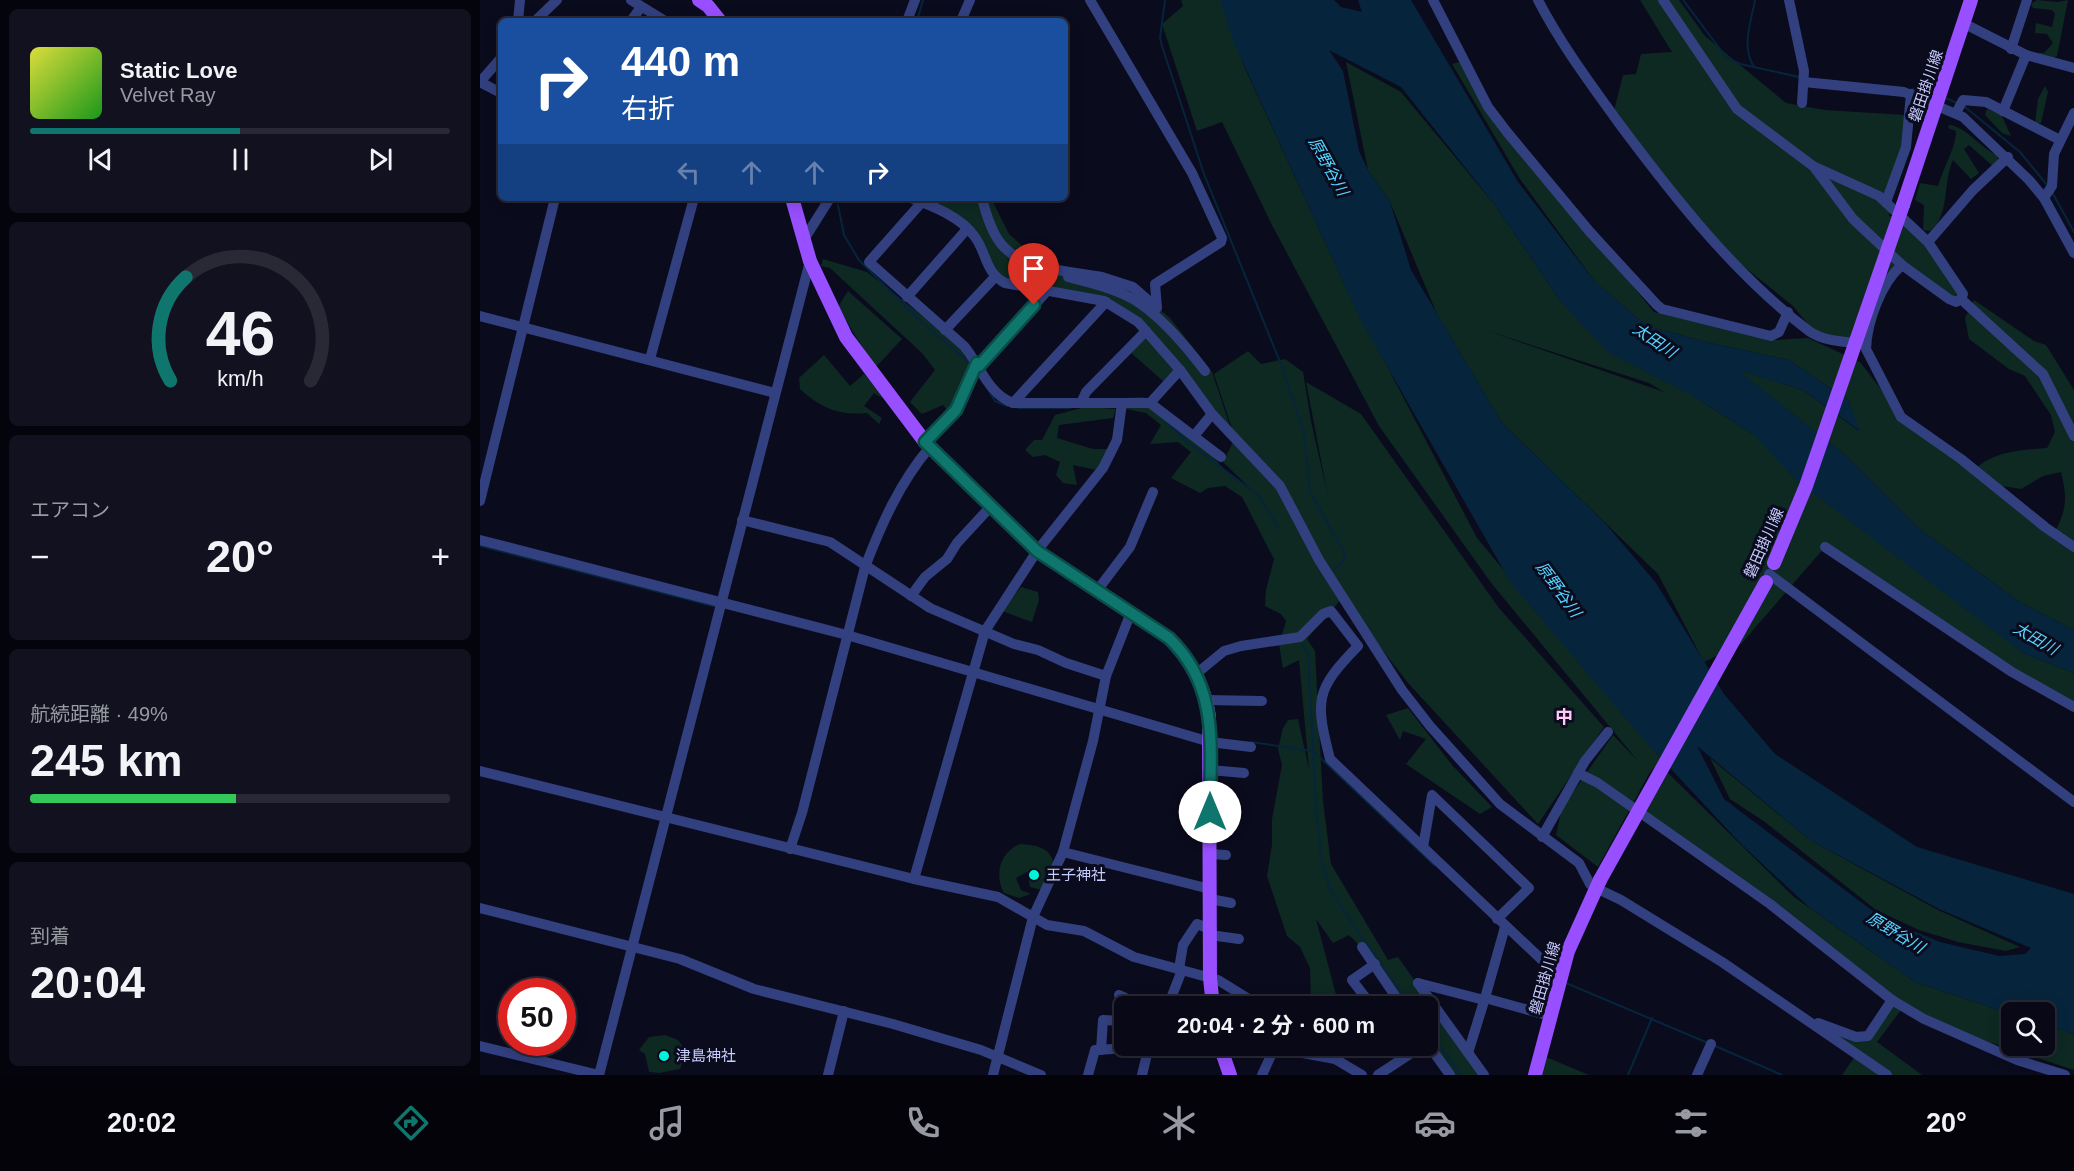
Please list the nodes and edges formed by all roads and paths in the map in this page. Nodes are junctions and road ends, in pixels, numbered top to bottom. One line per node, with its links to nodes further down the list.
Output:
1 (520, 0): 15 (street)
2 (557, 0): 16 (street)
3 (631, 0): 14 (street)
4 (699, 0): 19 (main road)
5 (915, 0): 20 (street)
6 (970, 0): 21 (street)
7 (1089, 0): 53 (street)
8 (1433, 0): 59 (street)
9 (1538, 0): 59 (street)
10 (1663, 0): 38 (street)
11 (1790, 0): 28 (street)
12 (1971, 0): 22 (main road, 磐田掛川線)
13 (2027, 0): 23 (street)
14 (641, 7): 17 (street); 18 (street)
15 (518, 18)
16 (539, 18)
17 (633, 18)
18 (660, 18)
19 (716, 18)
20 (908, 18)
21 (962, 18)
22 (1965, 24): 23 (street); 32 (main road, 磐田掛川線)
23 (2011, 49): 24 (street)
24 (2026, 55): 26 (street); 33 (street)
25 (498, 61): 27 (street)
26 (2074, 68)
27 (480, 82): 29 (street)
28 (1804, 82): 30 (street); 31 (street)
29 (498, 91)
30 (1911, 94): 32 (street); 46 (street)
31 (1802, 103)
32 (1937, 105): 34 (street); 88 (main road, 磐田掛川線, bridge)
33 (2003, 111): 34 (street); 36 (street)
34 (1956, 113): 37 (street)
35 (2074, 113): 36 (street)
36 (2060, 140): 39 (street)
37 (2008, 157): 39 (street); 49 (street)
38 (1813, 166): 46 (street); 52 (street)
39 (2044, 198): 50 (street)
40 (554, 201): 61 (street)
41 (693, 201): 65 (street)
42 (793, 201): 48 (main road)
43 (828, 201): 48 (street)
44 (983, 201): 53 (street)
45 (922, 202): 47 (street); 56 (street)
46 (1886, 202): 49 (street)
47 (967, 229): 54 (street); 56 (street)
48 (803, 241): 51 (main road)
49 (1928, 242): 57 (street)
50 (2073, 245)
51 (810, 261): 69 (street); 77 (main road)
52 (1902, 265): 57 (street); 64 (street)
53 (1037, 267): 68 (street)
54 (994, 277): 55 (street); 62 (street)
55 (1048, 290): 58 (street); 66 (street)
56 (907, 297): 62 (street)
57 (1961, 299): 76 (street)
58 (1106, 302): 63 (street); 70 (street)
59 (1788, 312): 64 (street)
60 (480, 316): 61 (street)
61 (522, 327): 65 (street); 80 (street)
62 (945, 330): 66 (street)
63 (1146, 331): 67 (street); 71 (street)
64 (1866, 344): 84 (street)
65 (650, 359): 69 (street)
66 (978, 364): 70 (street); 77 (street)
67 (1180, 370): 72 (street); 74 (street)
68 (1205, 371)
69 (776, 393): 82 (street)
70 (1013, 403): 71 (street)
71 (1081, 403): 73 (street)
72 (1150, 403): 73 (street); 75 (street)
73 (1122, 405): 86 (street)
74 (1212, 414): 75 (street); 111 (street)
75 (1194, 436): 78 (street)
76 (2074, 436)
77 (928, 445): 81 (main road); 87 (street)
78 (1221, 457)
79 (1153, 492): 89 (street)
80 (480, 501)
81 (992, 506): 86 (main road); 90 (street)
82 (742, 520): 87 (street); 91 (street)
83 (480, 540): 91 (street)
84 (2074, 546)
85 (1824, 547): 100 (street)
86 (1037, 551): 89 (main road); 93 (street)
87 (865, 567): 90 (street); 94 (street)
88 (1770, 573): 109 (street); 118 (main road, 磐田掛川線, bridge)
89 (1096, 592): 92 (main road)
90 (911, 596): 93 (street)
91 (721, 603): 94 (street); 110 (street)
92 (1130, 615): 96 (main road); 97 (street)
93 (985, 631): 95 (street); 97 (street)
94 (847, 635): 95 (street); 113 (street)
95 (972, 672): 101 (street); 117 (street)
96 (1197, 674): 98 (main road); 112 (street)
97 (1106, 676): 101 (street)
98 (1206, 700): 99 (street); 103 (main road)
99 (1262, 701)
100 (2074, 707)
101 (1100, 708): 103 (street); 114 (street)
102 (1608, 732): 108 (street)
103 (1210, 742): 104 (street); 105 (main road)
104 (1251, 747)
105 (1210, 770): 107 (street); 115 (main road)
106 (480, 771): 110 (street)
107 (1244, 773)
108 (1578, 773): 111 (street); 138 (street)
109 (2074, 802)
110 (667, 817): 113 (street); 126 (street)
111 (1542, 837): 118 (street)
112 (1423, 847): 123 (street); 123 (street)
113 (790, 849): 117 (street)
114 (1063, 852): 119 (street); 122 (street)
115 (1210, 854): 116 (street); 119 (main road)
116 (1226, 855)
117 (914, 879): 122 (street)
118 (1598, 884): 130 (main road, 磐田掛川線); 142 (street)
119 (1210, 894): 120 (street); 124 (main road)
120 (1231, 903)
121 (480, 908): 126 (street)
122 (1033, 917): 129 (street); 148 (street)
123 (1501, 923): 130 (street); 137 (street)
124 (1210, 932): 125 (street); 129 (street); 131 (main road)
125 (1239, 939)
126 (634, 947): 139 (street); 155 (street)
127 (1362, 947): 128 (street)
128 (1374, 964): 135 (street); 136 (street)
129 (1181, 970): 131 (street); 132 (street)
130 (1560, 977): 140 (main road, 磐田掛川線)
131 (1210, 978): 133 (main road); 134 (street)
132 (1172, 996)
133 (1212, 996)
134 (1245, 996)
135 (1364, 996)
136 (1395, 996)
137 (1484, 999): 140 (street); 147 (street); 147 (street)
138 (1892, 1000): 142 (street); 170 (street)
139 (844, 1011): 148 (street); 156 (street)
140 (1550, 1016): 167 (main road, 磐田掛川線)
141 (1114, 1020): 146 (street)
142 (1809, 1021): 169 (street)
143 (1711, 1044): 168 (street)
144 (480, 1046): 155 (street)
145 (1113, 1049): 146 (street)
146 (1101, 1050): 159 (street)
147 (1468, 1053): 166 (street)
148 (997, 1055): 157 (street); 158 (street)
149 (1147, 1056): 160 (street)
150 (1223, 1056): 161 (main road)
151 (1267, 1056): 162 (street)
152 (1319, 1056): 163 (street)
153 (1398, 1056): 164 (street)
154 (1437, 1056): 165 (street)
155 (599, 1075)
156 (828, 1075)
157 (993, 1075)
158 (1041, 1075)
159 (1088, 1075)
160 (1142, 1075)
161 (1230, 1075)
162 (1262, 1075)
163 (1362, 1075)
164 (1378, 1075)
165 (1450, 1075)
166 (1484, 1075)
167 (1535, 1075)
168 (1697, 1075)
169 (1887, 1075)
170 (2065, 1075)

